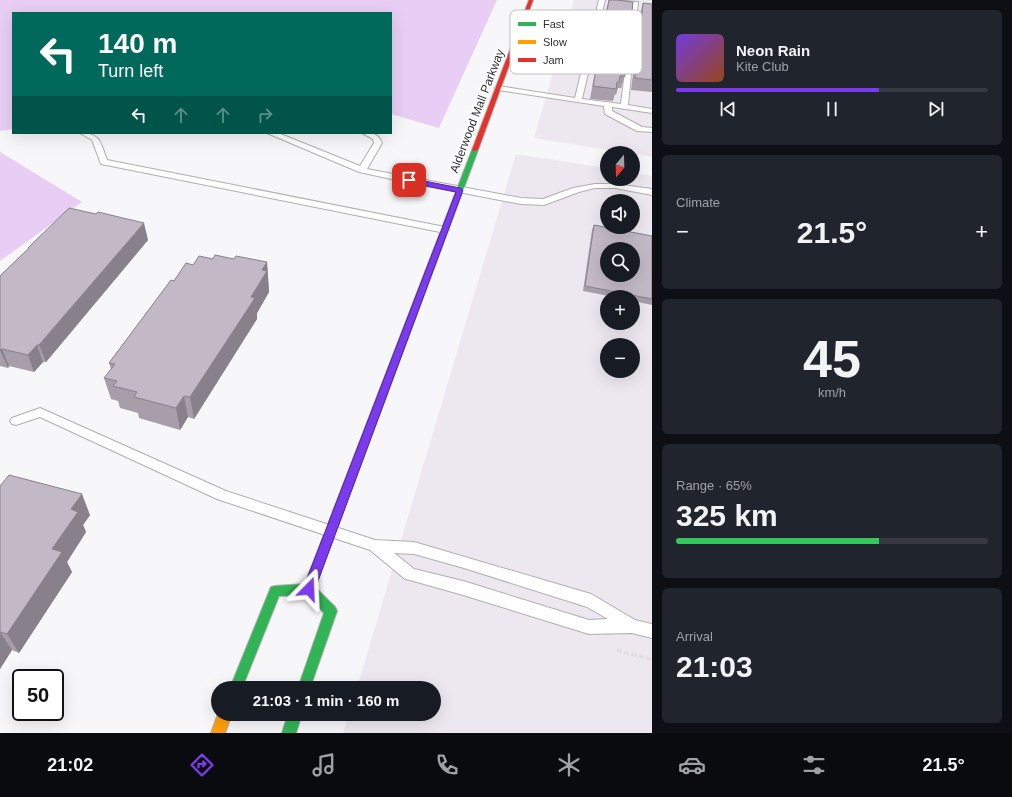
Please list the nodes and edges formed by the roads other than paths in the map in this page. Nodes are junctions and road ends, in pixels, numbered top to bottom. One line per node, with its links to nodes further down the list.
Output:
1 (531, 0): 4 (main road, Alderwood Mall Parkway)
2 (602, 0): 5 (lane)
3 (612, 0): 6 (lane)
4 (527, 10)
5 (600, 10)
6 (637, 10)
7 (510, 56): 10 (main road, Alderwood Mall Parkway)
8 (584, 74): 11 (lane)
9 (628, 74): 13 (lane)
10 (498, 88): 11 (lane); 20 (main road, Alderwood Mall Parkway)
11 (578, 100): 12 (lane)
12 (608, 104): 13 (lane); 15 (lane)
13 (624, 107): 14 (lane)
14 (652, 110)
15 (652, 130)
16 (86, 134): 22 (lane)
17 (273, 134): 19 (lane)
18 (368, 134): 19 (lane)
19 (362, 170): 20 (lane)
20 (460, 190): 21 (lane); 22 (main road, Alderwood Mall Parkway)
21 (652, 192)
22 (444, 230): 24 (main road, Alderwood Mall Parkway)
23 (16, 421): 24 (lane)
24 (331, 531): 25 (lane); 26 (main road, Alderwood Mall Parkway)
25 (375, 546): 27 (lane); 27 (lane)
26 (309, 589): 29 (main road); 30 (main road)
27 (632, 626): 28 (lane)
28 (652, 631)
29 (239, 681)
30 (306, 681)
31 (223, 721): 33 (main road)
32 (293, 721): 34 (main road)
33 (218, 733)
34 (289, 733)

